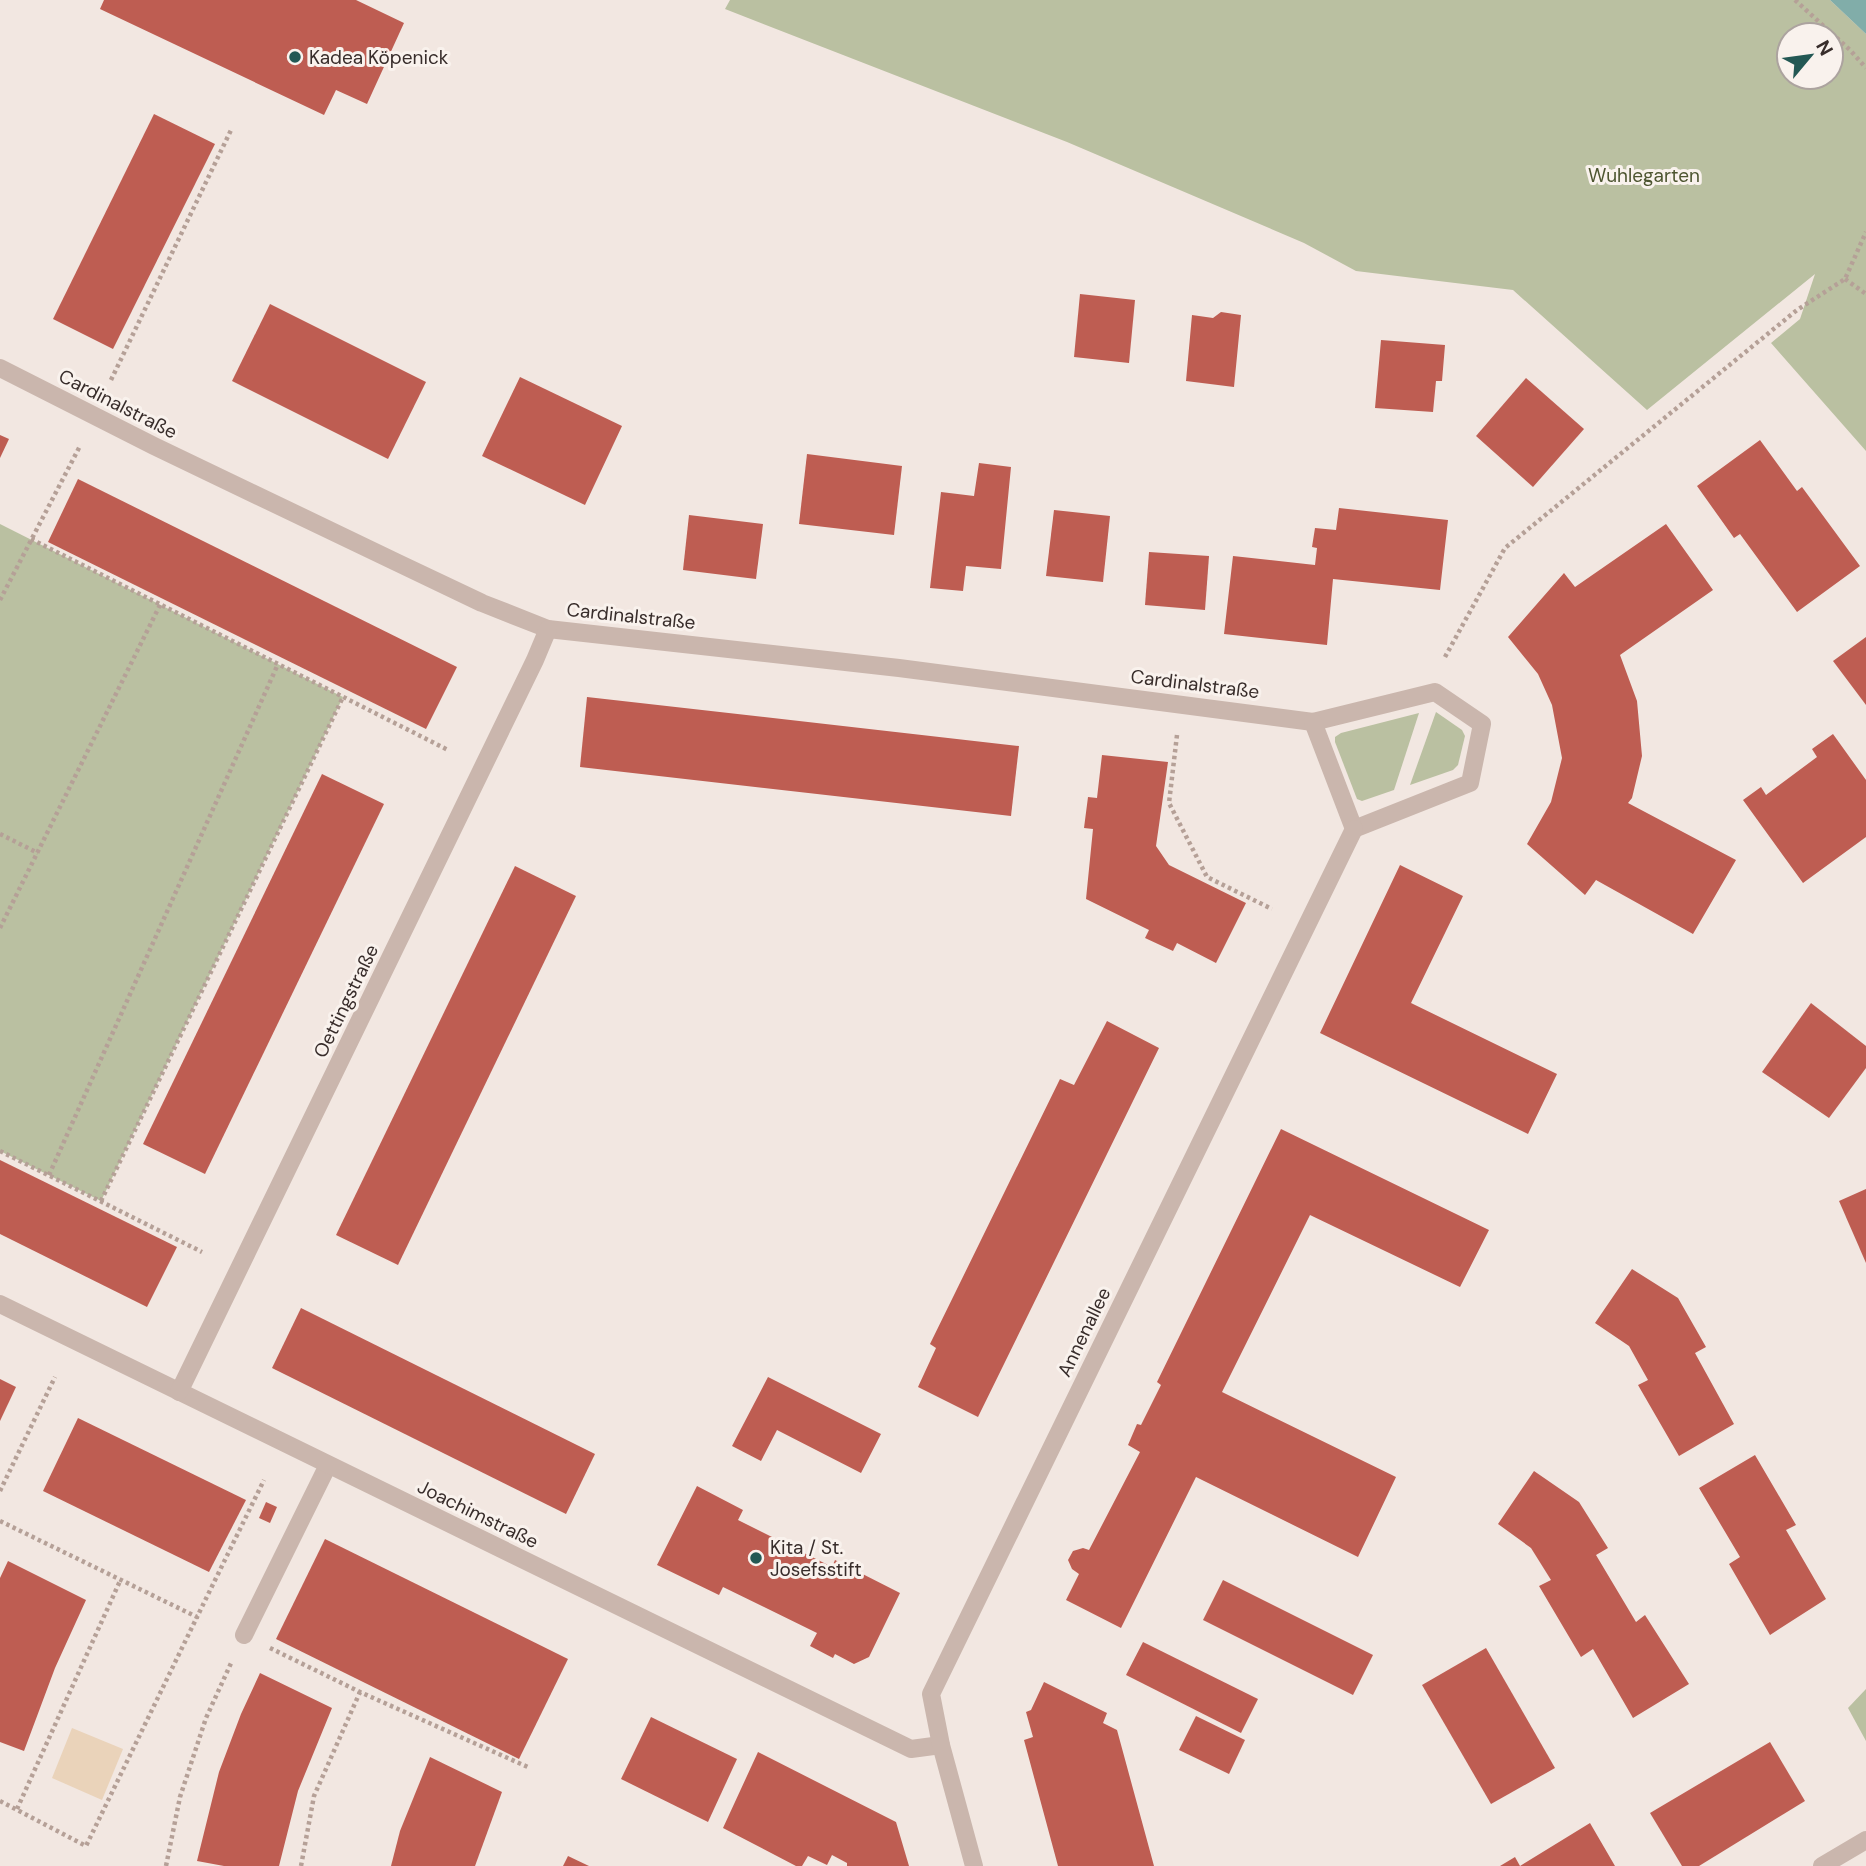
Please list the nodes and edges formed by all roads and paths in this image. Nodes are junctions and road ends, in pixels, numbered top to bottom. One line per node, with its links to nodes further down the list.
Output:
1 (1795, 0): 2 (path)
2 (1866, 68)
3 (232, 128): 8 (path)
4 (1866, 232): 5 (path)
5 (1845, 279): 6 (path); 14 (path)
6 (1866, 294)
7 (0, 368): 13 (street, Cardinalstraße)
8 (111, 380)
9 (79, 446): 10 (path)
10 (31, 539): 11 (path); 12 (path)
11 (0, 600)
12 (160, 604): 15 (path); 22 (path)
13 (548, 629): 17 (street, Cardinalstraße); 31 (street, Oettingstraße)
14 (1445, 657)
15 (278, 664): 16 (path); 26 (path)
16 (343, 697): 19 (path); 27 (path)
17 (1312, 722): 20 (street); 20 (street)
18 (1177, 735): 23 (path)
19 (448, 750)
20 (1354, 829): 40 (street, Annenallee)
21 (0, 834): 22 (path)
22 (38, 853): 24 (path)
23 (1272, 909)
24 (0, 928)
25 (0, 1151): 26 (path)
26 (49, 1175): 27 (path)
27 (101, 1201): 28 (path)
28 (202, 1252)
29 (0, 1304): 31 (street, Joachimstraße)
30 (55, 1377): 34 (path)
31 (179, 1391): 32 (street, Joachimstraße)
32 (328, 1465): 38 (street); 40 (street, Joachimstraße)
33 (264, 1480): 37 (path)
34 (0, 1491)
35 (0, 1521): 36 (path)
36 (120, 1581): 37 (path); 43 (path)
37 (197, 1617): 43 (path)
38 (244, 1635): 39 (path); 45 (path)
39 (360, 1692): 41 (path); 46 (path)
40 (941, 1745): 47 (street, Annenallee)
41 (530, 1768)
42 (0, 1801): 43 (path)
43 (18, 1809)
44 (1866, 1840): 48 (street)
45 (166, 1866)
46 (301, 1866)
47 (974, 1866)
48 (1822, 1866)

